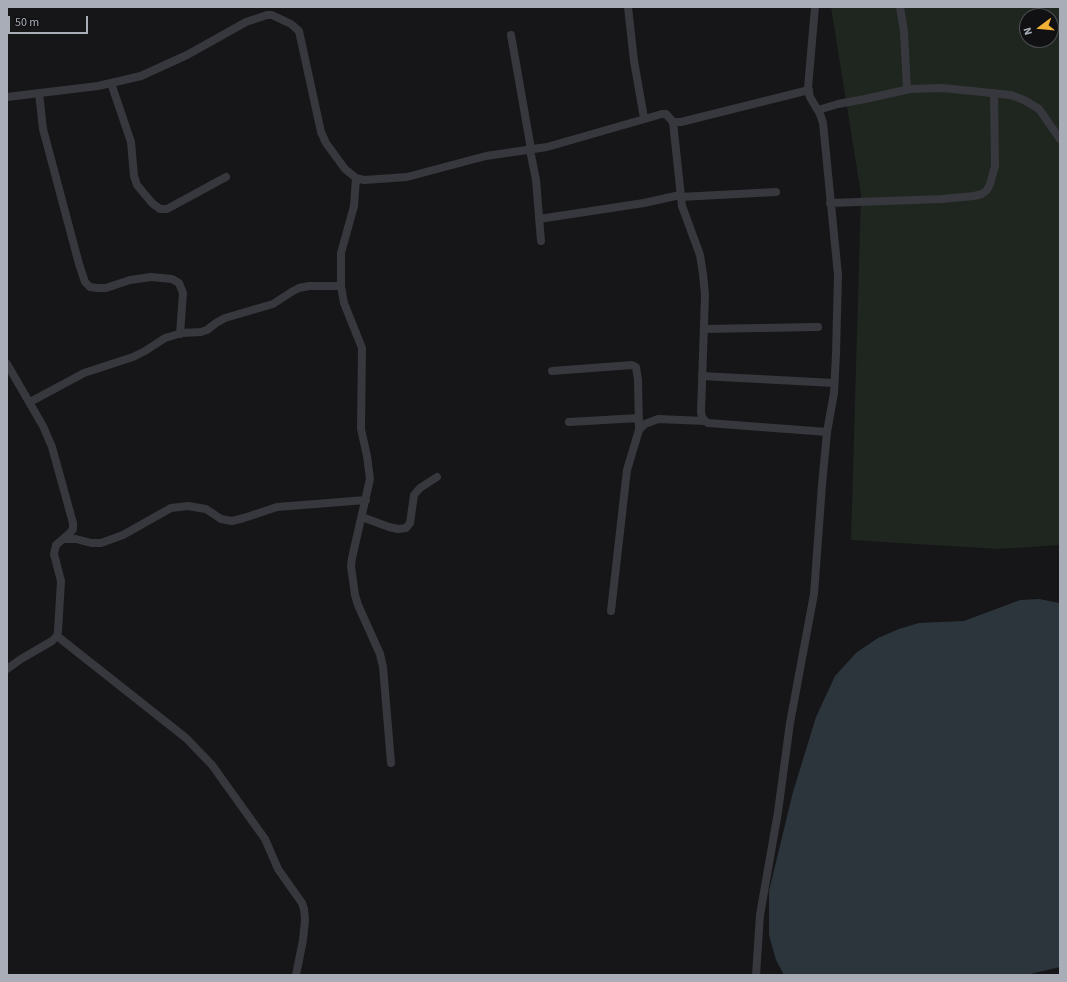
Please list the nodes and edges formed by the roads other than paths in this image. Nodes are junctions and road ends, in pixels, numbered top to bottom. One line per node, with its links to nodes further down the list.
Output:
1 (628, 7): 13 (street)
2 (815, 7): 7 (street)
3 (900, 7): 8 (street)
4 (267, 11): 6 (street); 18 (street)
5 (511, 35): 16 (street)
6 (111, 83): 9 (street); 17 (street)
7 (809, 90): 12 (street); 14 (street)
8 (908, 90): 10 (street); 12 (street)
9 (39, 93): 11 (street); 27 (street)
10 (994, 93): 15 (street); 21 (street)
11 (7, 97)
12 (818, 110): 21 (street)
13 (644, 118): 14 (street); 16 (street)
14 (669, 119): 20 (street)
15 (1060, 139)
16 (531, 154): 18 (street); 22 (street)
17 (226, 177)
18 (356, 178): 24 (street)
19 (776, 192): 20 (street)
20 (680, 196): 22 (street); 26 (street)
21 (830, 203): 31 (street)
22 (539, 219): 23 (street)
23 (542, 241)
24 (341, 286): 27 (street); 39 (street)
25 (818, 327): 26 (street)
26 (704, 329): 30 (street)
27 (180, 334): 32 (street)
28 (7, 364): 32 (street)
29 (552, 371): 33 (street)
30 (702, 376): 31 (street); 34 (street)
31 (834, 383): 37 (street)
32 (30, 402): 41 (street)
33 (638, 418): 35 (street); 36 (street)
34 (705, 421): 36 (street); 37 (street)
35 (569, 422)
36 (639, 430): 42 (street)
37 (827, 432): 47 (street)
38 (437, 477): 40 (street)
39 (366, 500): 40 (street); 41 (street)
40 (362, 517): 45 (street)
41 (64, 539): 43 (street)
42 (611, 611)
43 (57, 636): 44 (street); 46 (street)
44 (7, 670)
45 (391, 763)
46 (296, 975)
47 (756, 975)

